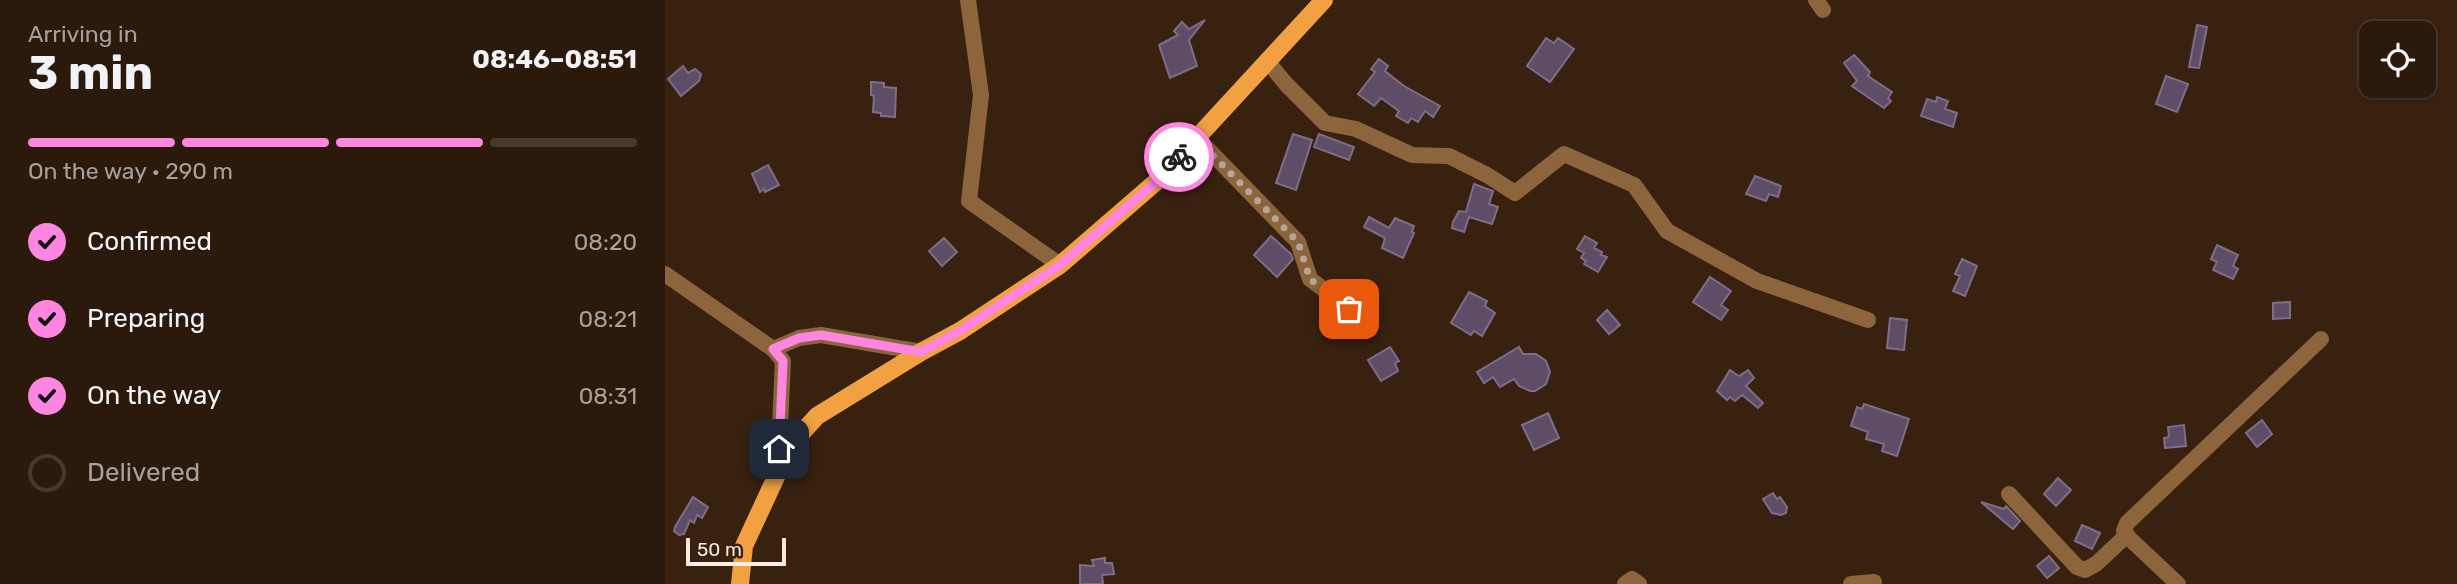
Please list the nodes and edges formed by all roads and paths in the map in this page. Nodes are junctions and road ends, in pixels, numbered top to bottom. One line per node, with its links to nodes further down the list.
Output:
1 (968, 0): 5 (street)
2 (1324, 0): 3 (main road)
3 (1267, 61): 4 (main road); 7 (street)
4 (1196, 138): 5 (main road); 8 (street)
5 (1060, 265): 11 (main road)
6 (665, 274): 10 (street)
7 (1868, 320)
8 (1369, 324)
9 (2321, 339): 14 (street)
10 (773, 349): 11 (street); 12 (street)
11 (921, 352): 12 (main road)
12 (782, 464): 16 (main road)
13 (2010, 494): 14 (street)
14 (2127, 536): 20 (street)
15 (1874, 582): 19 (street)
16 (740, 584)
17 (1625, 584): 18 (street)
18 (1639, 584)
19 (1851, 584)
20 (2178, 584)

